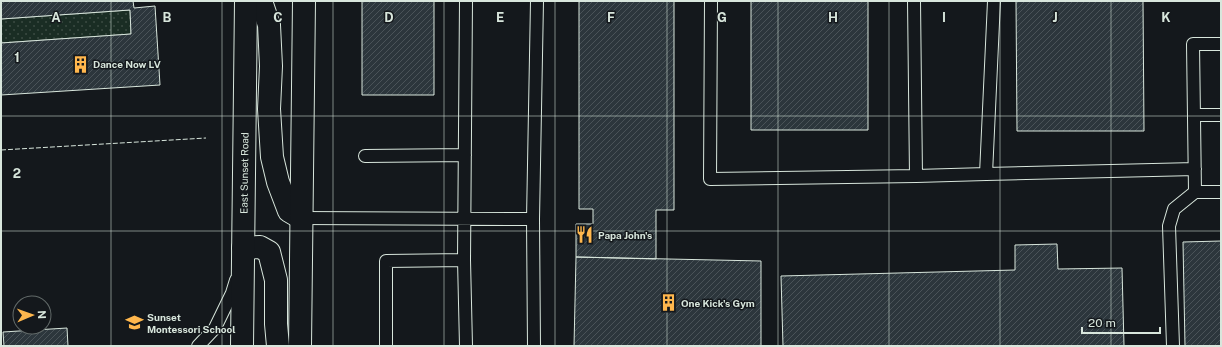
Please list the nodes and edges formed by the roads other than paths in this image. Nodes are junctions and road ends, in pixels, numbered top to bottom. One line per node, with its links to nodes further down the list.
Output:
1 (246, 1): 22 (main road, East Sunset Road)
2 (261, 1): 19 (main road)
3 (304, 1): 19 (main road)
4 (466, 1): 12 (lane)
5 (537, 1): 21 (lane)
6 (711, 1): 16 (lane)
7 (914, 1): 16 (lane)
8 (994, 1): 15 (lane)
9 (1221, 44): 11 (lane)
10 (1221, 114): 11 (lane)
11 (1194, 115): 14 (lane)
12 (465, 155): 13 (lane); 20 (lane)
13 (365, 156)
14 (1196, 169): 15 (lane); 17 (lane)
15 (986, 174): 16 (lane)
16 (916, 176)
17 (1195, 192): 18 (lane); 31 (lane)
18 (1221, 192)
19 (301, 218): 20 (lane); 27 (main road)
20 (465, 219): 21 (lane); 23 (lane)
21 (533, 219): 30 (lane)
22 (243, 248): 24 (lane); 25 (main road, East Sunset Road); 26 (main road)
23 (464, 260): 28 (lane); 29 (lane)
24 (198, 346)
25 (242, 346)
26 (278, 346)
27 (300, 346)
28 (386, 346)
29 (466, 346)
30 (534, 346)
31 (1172, 346)

